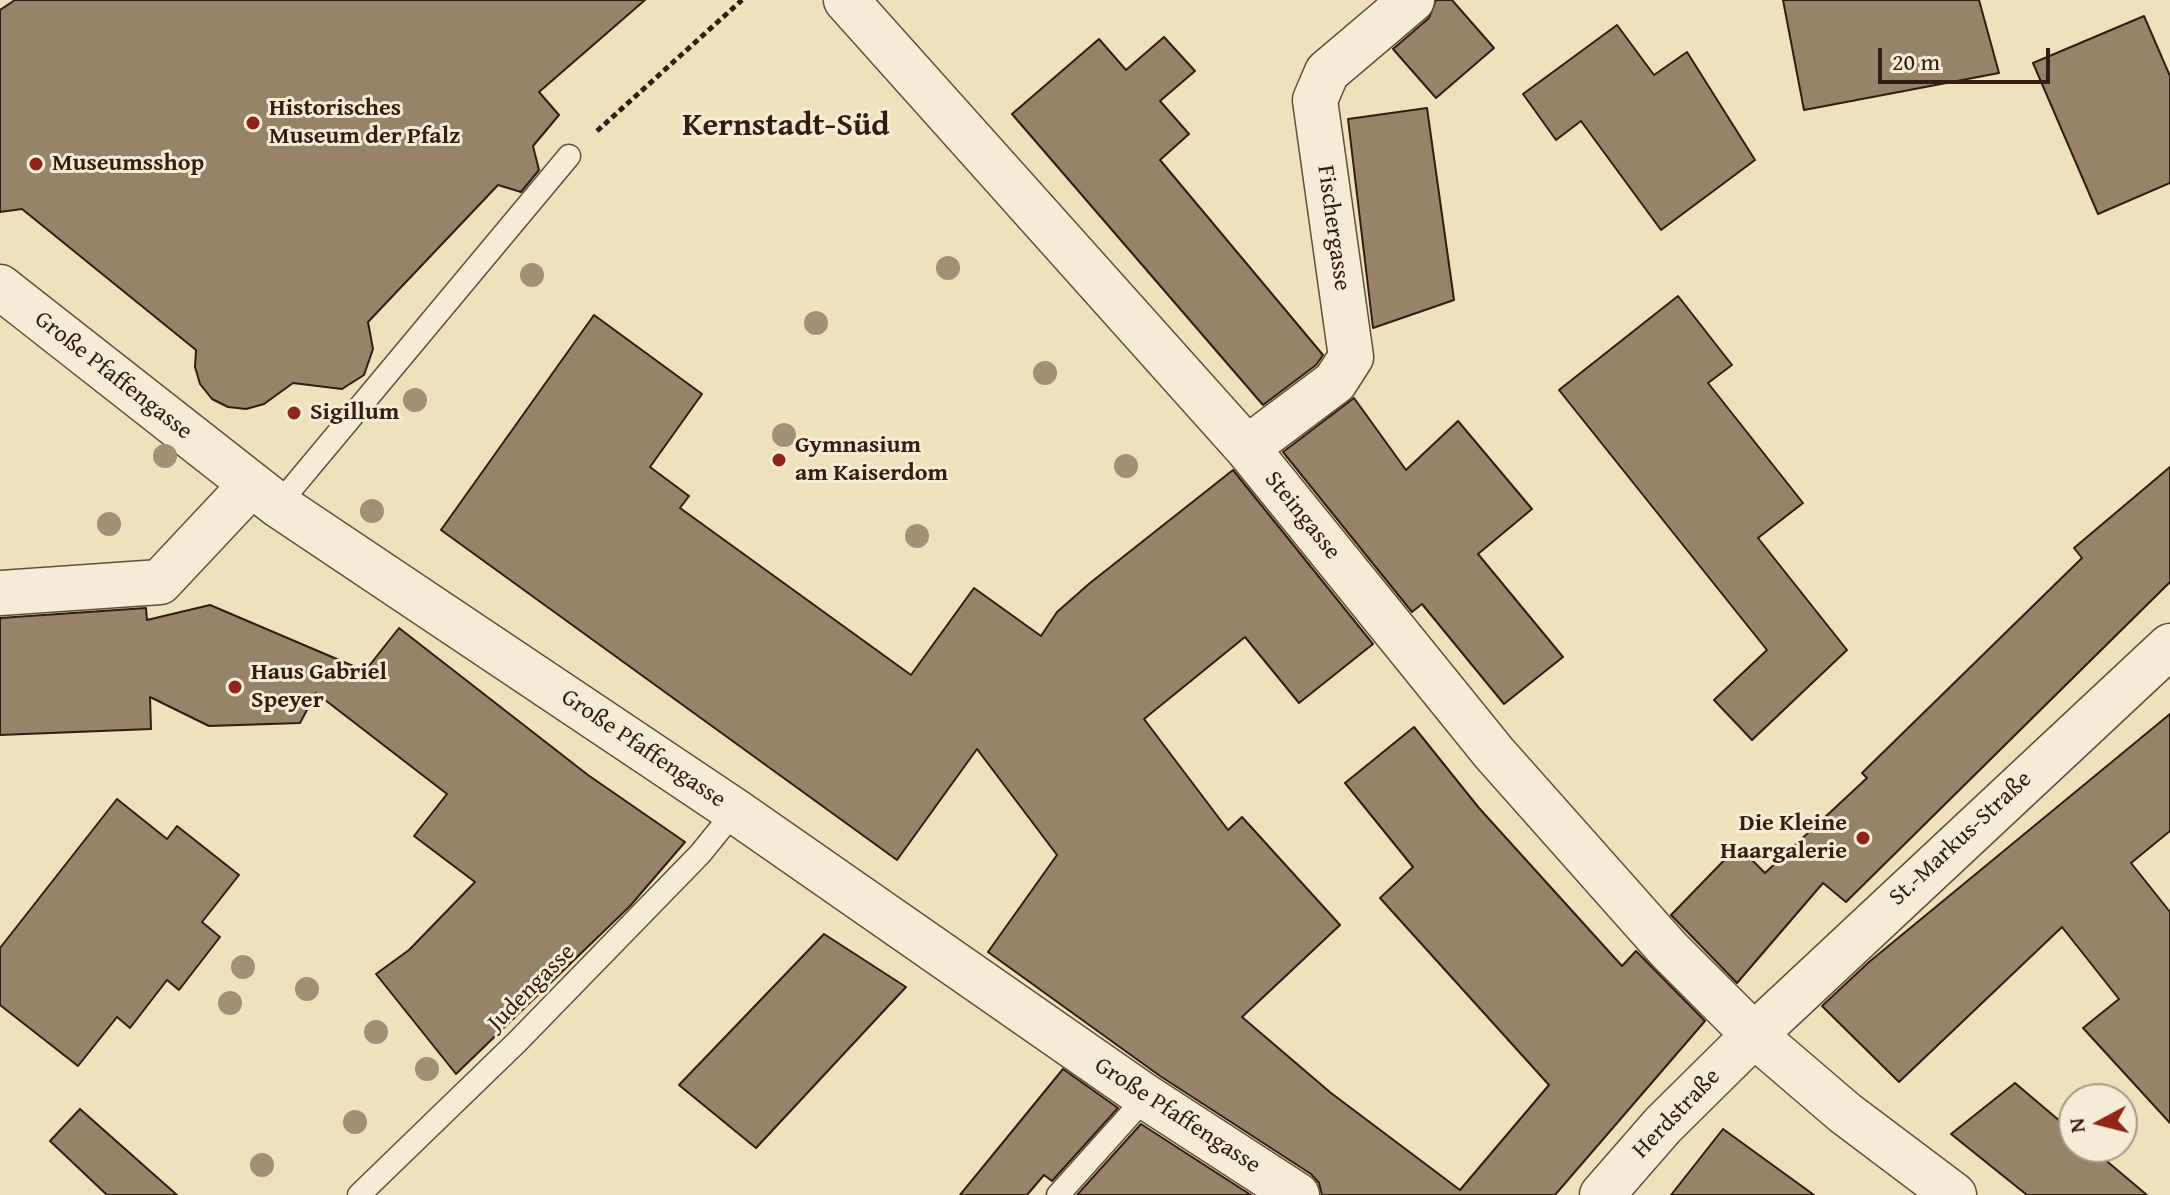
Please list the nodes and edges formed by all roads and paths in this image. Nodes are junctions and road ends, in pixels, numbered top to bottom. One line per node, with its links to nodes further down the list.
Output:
1 (742, 0): 4 (path)
2 (846, 0): 6 (street, Steingasse)
3 (1412, 0): 6 (street, Fischergasse)
4 (569, 156): 7 (lane)
5 (0, 287): 7 (street, Große Pfaffengasse)
6 (1247, 448): 11 (street, Steingasse)
7 (265, 495): 8 (street); 10 (street, Große Pfaffengasse)
8 (0, 593)
9 (2170, 646): 11 (street, St.-Markus-Straße)
10 (735, 811): 12 (street, Große Pfaffengasse); 13 (lane, Judengasse)
11 (1754, 1035): 16 (street, Herdstraße); 17 (street, Steingasse)
12 (1146, 1097): 14 (lane); 15 (street, Große Pfaffengasse)
13 (359, 1195)
14 (1058, 1195)
15 (1297, 1195)
16 (1602, 1195)
17 (1954, 1195)

